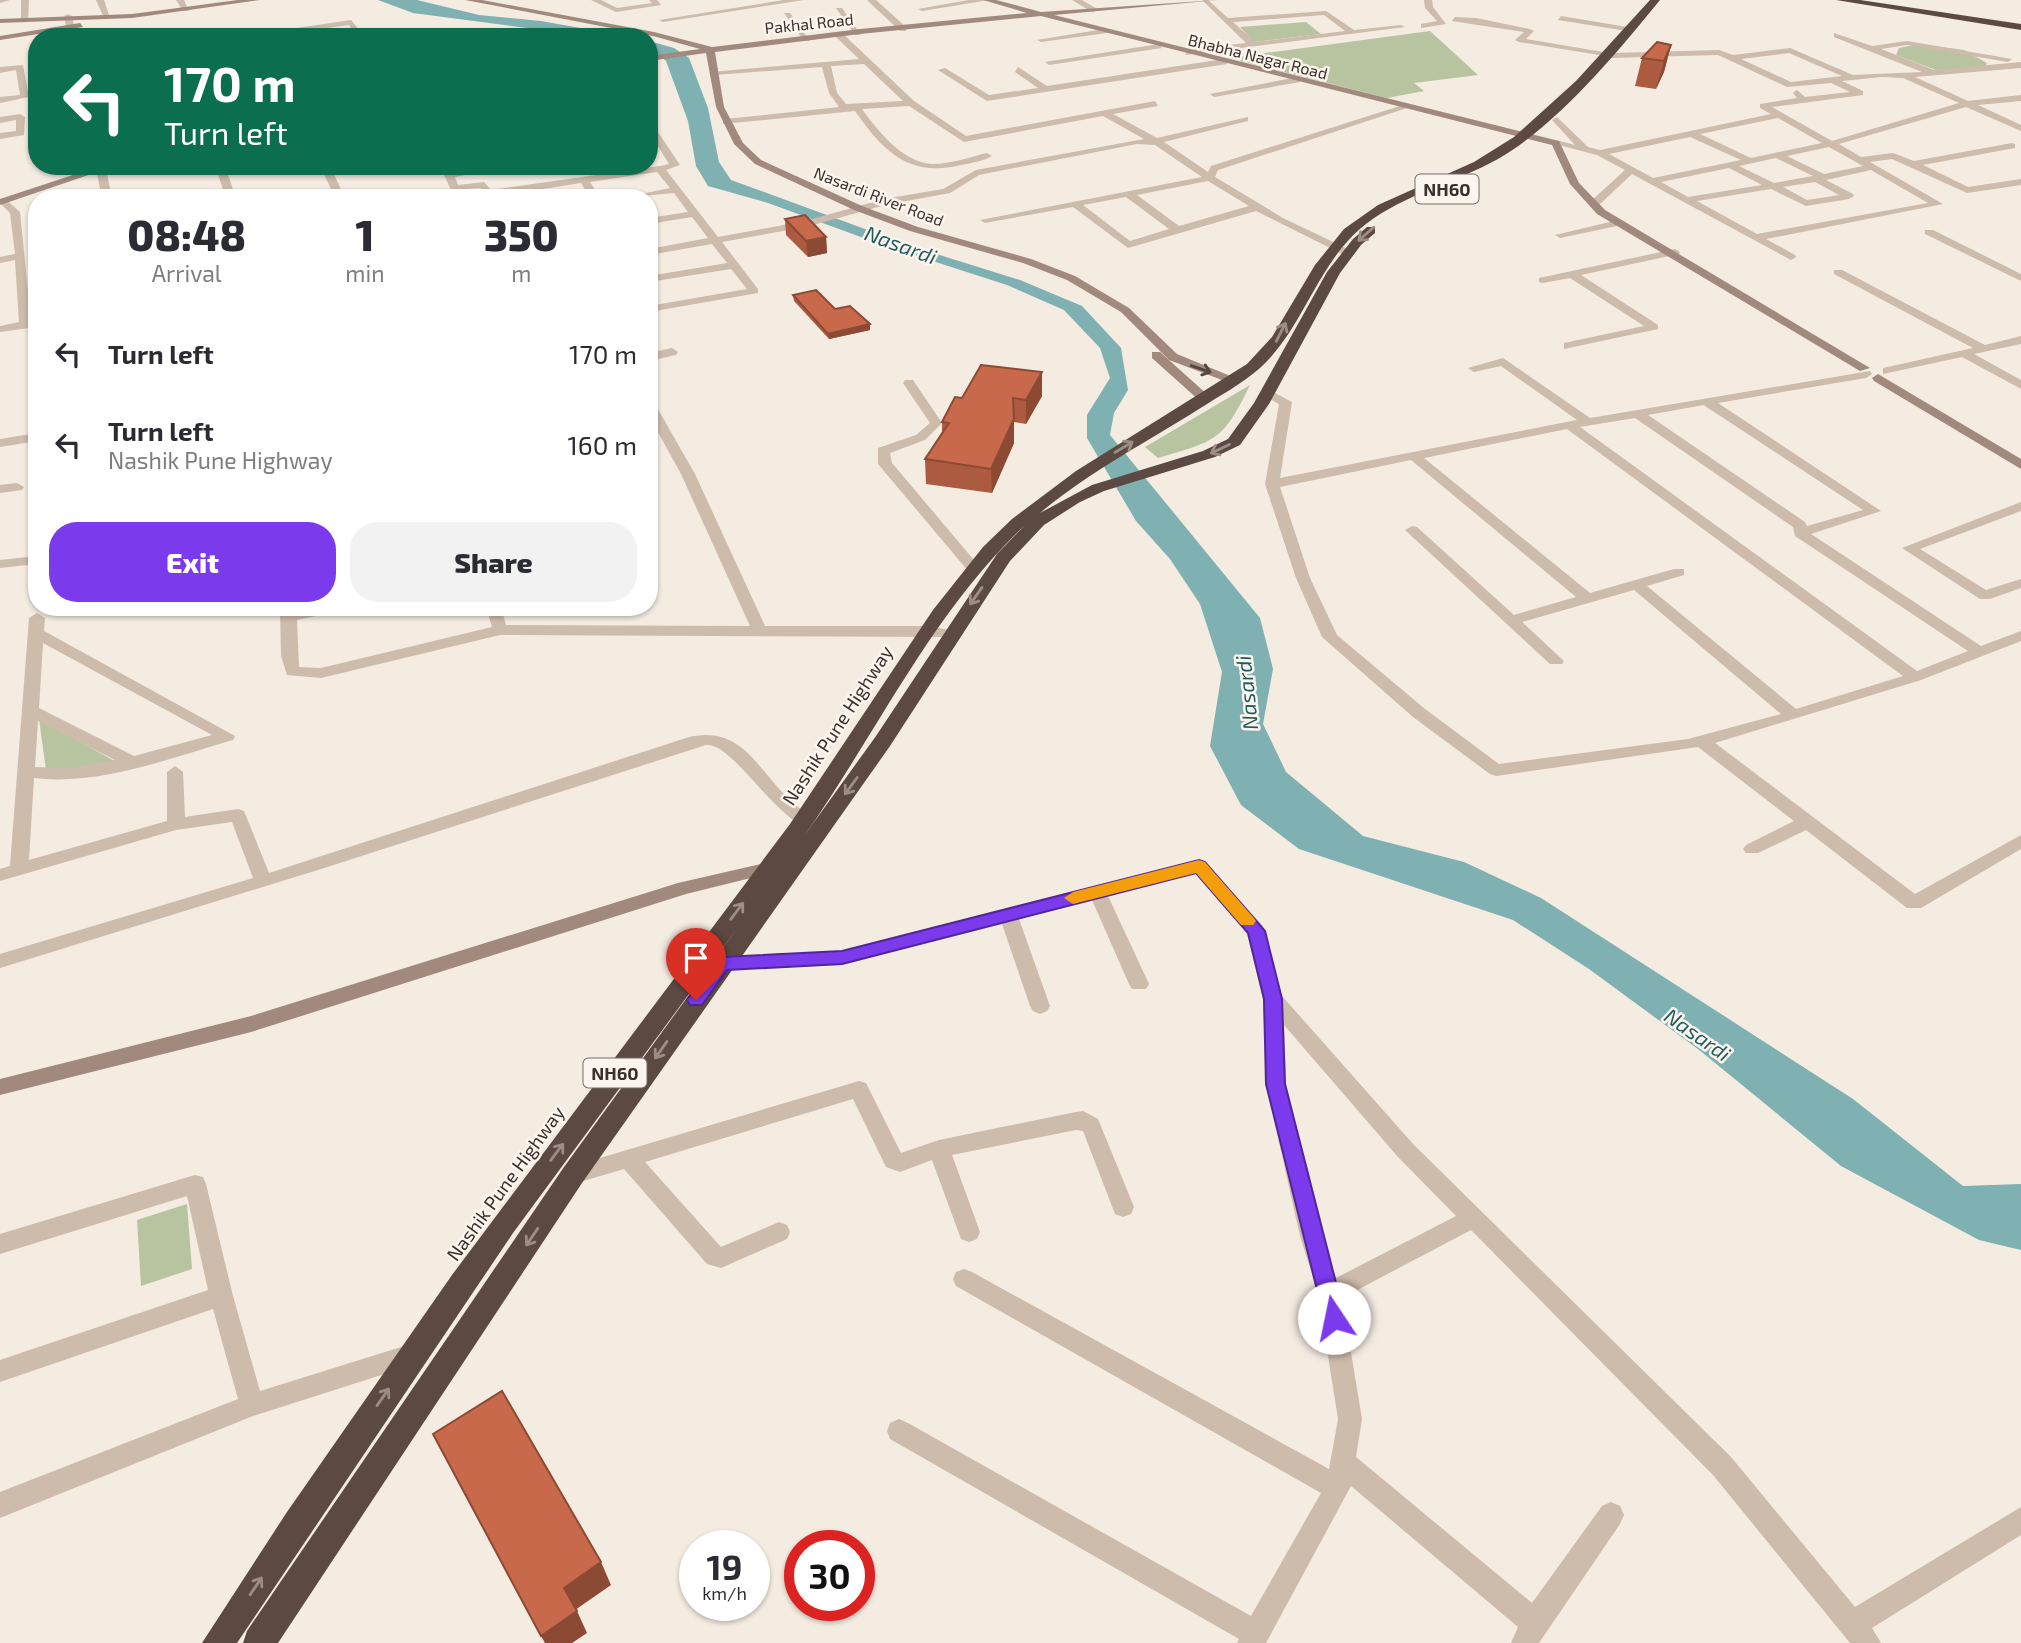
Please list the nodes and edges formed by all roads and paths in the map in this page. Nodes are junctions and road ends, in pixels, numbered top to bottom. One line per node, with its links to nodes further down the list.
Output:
1 (6, 0): 20 (street)
2 (25, 0): 34 (street)
3 (102, 0): 31 (street)
4 (180, 0): 25 (street)
5 (256, 0): 25 (street)
6 (469, 0): 40 (street)
7 (595, 0): 23 (street)
8 (653, 0): 23 (street)
9 (738, 0): 24 (street)
10 (800, 0): 22 (street)
11 (872, 0): 47 (street)
12 (986, 0): 26 (street); 29 (street, Bhabha Nagar Road)
13 (1076, 0): 28 (street)
14 (1214, 0): 21 (street, Pakhal Road)
15 (1428, 0): 42 (street)
16 (1655, 0): 48 (highway, Nashik Pune Highway / NH60)
17 (1666, 0): 64 (highway, NH60)
18 (1841, 0): 41 (highway)
19 (1867, 0): 41 (highway)
20 (0, 1)
21 (1205, 1): 28 (street, Pakhal Road); 37 (street)
22 (769, 2): 24 (street)
23 (609, 6): 40 (street)
24 (746, 8): 36 (street)
25 (186, 9): 32 (street)
26 (922, 9)
27 (839, 10): 52 (street)
28 (1095, 10): 29 (street, Pakhal Road)
29 (1039, 14): 47 (street, Pakhal Road); 49 (street, Bhabha Nagar Road)
30 (787, 15): 57 (street)
31 (107, 16): 32 (street); 39 (street)
32 (132, 16): 39 (street)
33 (1562, 18): 48 (street)
34 (25, 19): 38 (street); 39 (street)
35 (1455, 19): 64 (street)
36 (663, 20)
37 (1228, 20): 50 (street); 59 (street)
38 (0, 22): 39 (street)
39 (69, 25)
40 (607, 25): 46 (street)
41 (2021, 25)
42 (1424, 26)
43 (1401, 27): 50 (street)
44 (306, 28): 45 (street)
45 (355, 28)
46 (619, 28)
47 (903, 29): 52 (street, Pakhal Road)
48 (1627, 29): 64 (highway, Nashik Pune Highway / NH60)
49 (1104, 31): 58 (street); 60 (street, Bhabha Nagar Road)
50 (1351, 32): 59 (street)
51 (28, 33): 55 (street)
52 (859, 33): 53 (street, Pakhal Road)
53 (839, 35): 57 (street, Pakhal Road); 67 (street)
54 (1837, 35): 61 (street)
55 (0, 38)
56 (658, 38): 62 (street)
57 (807, 39): 62 (street, Pakhal Road)
58 (1041, 40)
59 (1254, 45): 63 (street)
60 (1159, 46): 63 (street, Bhabha Nagar Road); 68 (street)
61 (1869, 48): 70 (street); 76 (street)
62 (705, 50): 65 (street, Pakhal Road); 75 (street, Nasardi River Road)
63 (1188, 53): 69 (street, Bhabha Nagar Road)
64 (1609, 55): 66 (street); 100 (highway, NH60); 105 (highway, Nashik Pune Highway / NH60)
65 (658, 58)
66 (1732, 58): 78 (street); 83 (street)
67 (866, 61): 71 (street); 90 (street)
68 (1049, 62)
69 (1224, 62): 79 (street); 80 (street, Bhabha Nagar Road)
70 (2021, 63): 76 (street)
71 (826, 64): 75 (street); 93 (street)
72 (1018, 69): 84 (street)
73 (0, 70): 88 (street)
74 (942, 71): 84 (street)
75 (715, 72): 101 (street, Nasardi River Road)
76 (1933, 73): 77 (street)
77 (1905, 76): 78 (street); 91 (street)
78 (1851, 77): 81 (street)
79 (1117, 79): 82 (street); 84 (street)
80 (1297, 80): 85 (street); 92 (street, Bhabha Nagar Road)
81 (1832, 80): 83 (street); 89 (street)
82 (1126, 85)
83 (1790, 85): 89 (street)
84 (1047, 90)
85 (1214, 94)
86 (1145, 98): 94 (street)
87 (2021, 98): 91 (street)
88 (0, 100)
89 (1803, 100): 96 (street)
90 (911, 103): 93 (street); 107 (street)
91 (1966, 104): 97 (street); 111 (street)
92 (1406, 107): 105 (street, Bhabha Nagar Road); 130 (street)
93 (857, 108): 101 (street); 118 (street)
94 (1104, 113): 107 (street); 109 (street)
95 (2021, 114): 97 (street)
96 (1779, 115): 103 (street); 111 (street)
97 (1995, 117): 102 (street)
98 (1245, 119): 109 (street)
99 (0, 120): 104 (street)
100 (1557, 120): 108 (highway, NH60); 115 (street)
101 (726, 122): 149 (street, Nasardi River Road)
102 (2021, 128)
103 (1695, 135): 116 (street); 120 (street)
104 (0, 136)
105 (1523, 136): 108 (street, Bhabha Nagar Road); 159 (highway, Nashik Pune Highway / NH60)
106 (658, 139): 113 (street)
107 (964, 139): 118 (street)
108 (1540, 139): 110 (street, Bhabha Nagar Road); 162 (highway, NH60, one-way to 162)
109 (1154, 142): 124 (street); 130 (street)
110 (1556, 143): 115 (street); 147 (street)
111 (1830, 144): 117 (street); 119 (street)
112 (658, 145): 113 (street)
113 (662, 145): 125 (street)
114 (2011, 146): 121 (street)
115 (1583, 147): 116 (street)
116 (1600, 153): 126 (street)
117 (1777, 155): 120 (street); 131 (street)
118 (987, 156): 124 (street)
119 (1860, 160): 121 (street); 123 (street)
120 (1751, 161): 122 (street)
121 (1913, 164): 134 (street)
122 (1732, 166): 133 (street); 135 (street)
123 (1872, 167): 131 (street); 157 (street)
124 (1002, 168): 149 (street)
125 (660, 169): 140 (street)
126 (1632, 169): 133 (street); 147 (street)
127 (85, 175): 136 (street)
128 (449, 175): 137 (street)
129 (619, 175): 132 (street)
130 (1210, 178): 142 (street); 148 (street)
131 (1820, 178): 135 (street); 135 (street)
132 (584, 180): 138 (street); 139 (street)
133 (1653, 181): 144 (street)
134 (2021, 182)
135 (1774, 187): 144 (street)
136 (42, 189)
137 (486, 189)
138 (527, 189)
139 (590, 189)
140 (676, 190): 141 (street); 150 (street)
141 (658, 193)
142 (1128, 193): 146 (street); 154 (street)
143 (28, 194): 145 (street)
144 (1687, 200): 157 (street)
145 (2, 202): 163 (street)
146 (1076, 204): 152 (street); 154 (street)
147 (1597, 206): 153 (street); 161 (street)
148 (1258, 207): 154 (street); 159 (street)
149 (853, 210): 158 (street); 172 (street, Nasardi River Road)
150 (693, 214): 151 (street); 158 (street)
151 (658, 219)
152 (985, 220)
153 (1618, 223): 156 (street); 161 (street)
154 (1177, 230)
155 (1929, 232): 170 (street)
156 (1560, 235)
157 (1755, 239): 164 (street)
158 (714, 242): 160 (street); 166 (street)
159 (1332, 248): 162 (street); 185 (highway, Nashik Pune Highway / NH60, one-way to 159)
160 (658, 251)
161 (1671, 252): 168 (street); 184 (street)
162 (1348, 253): 189 (highway, NH60)
163 (20, 256): 165 (street); 173 (street)
164 (1791, 257)
165 (0, 260)
166 (734, 265): 169 (street); 174 (street)
167 (1838, 272): 179 (street)
168 (1572, 274): 171 (street); 178 (street)
169 (658, 278)
170 (2021, 278)
171 (1543, 280)
172 (1109, 300): 185 (street, Nasardi River Road, one-way to 185); 188 (street)
173 (28, 305)
174 (658, 307)
175 (28, 324): 176 (street)
176 (0, 329)
177 (2021, 340): 179 (street)
178 (1568, 346)
179 (1984, 349): 181 (street)
180 (672, 352): 182 (street)
181 (1965, 354): 184 (street); 187 (street)
182 (658, 355)
183 (1474, 368): 192 (street)
184 (1877, 372): 190 (street); 197 (street); 199 (street)
185 (1234, 380): 188 (highway, Nashik Pune Highway / NH60)
186 (909, 383): 208 (street)
187 (2021, 385)
188 (1205, 399): 208 (highway, Nashik Pune Highway / NH60, one-way to 188)
189 (1264, 399): 200 (street); 218 (highway, Nashik Pune Highway / NH60, one-way to 218)
190 (1709, 403): 191 (street); 205 (street)
191 (1638, 414): 192 (street); 205 (street)
192 (1588, 422): 193 (street)
193 (1569, 425): 198 (street); 222 (street)
194 (658, 428): 217 (street)
195 (28, 438): 196 (street)
196 (0, 443)
197 (2021, 455)
198 (1414, 456): 200 (street); 212 (street)
199 (2021, 465)
200 (1272, 484): 225 (street)
201 (17, 487): 202 (street)
202 (0, 489)
203 (2021, 506): 210 (street)
204 (1412, 530): 215 (street)
205 (1800, 533): 220 (street)
206 (28, 561): 207 (street)
207 (0, 564)
208 (974, 569): 218 (highway, Nashik Pune Highway / NH60)
209 (1679, 572): 211 (street)
210 (2021, 583)
211 (1636, 584): 212 (street); 224 (street)
212 (1587, 598): 215 (street)
213 (289, 616): 216 (street)
214 (496, 616): 216 (street)
215 (1512, 620): 221 (street)
216 (500, 630): 217 (street)
217 (760, 631): 218 (street)
218 (939, 633): 231 (highway, Nashik Pune Highway / NH60)
219 (2020, 637): 220 (street)
220 (1980, 652): 222 (street)
221 (1556, 661)
222 (1915, 677): 224 (street)
223 (31, 711): 226 (street); 226 (street); 227 (street)
224 (1793, 715): 225 (street)
225 (1701, 741): 229 (street)
226 (130, 761): 227 (street)
227 (26, 772): 235 (street)
228 (175, 772): 230 (street)
229 (1807, 822): 232 (street); 233 (street)
230 (176, 824): 235 (street); 237 (street)
231 (812, 825): 234 (highway, Nashik Pune Highway / NH60); 237 (street); 241 (highway, Nashik Pune Highway / NH60)
232 (2021, 841)
233 (1752, 849)
234 (769, 868): 245 (street); 257 (highway, Nashik Pune Highway / NH60, one-way to 234)
235 (19, 870): 236 (street)
236 (0, 875)
237 (263, 881): 240 (street)
238 (1097, 891): 239 (street); 242 (street); 243 (street)
239 (1008, 914): 241 (street); 244 (street)
240 (0, 961)
241 (722, 963): 248 (highway, Nashik Pune Highway / NH60, one-way to 248)
242 (1139, 984)
243 (1273, 999): 250 (street); 255 (street)
244 (1040, 1006)
245 (0, 1087)
246 (939, 1149): 247 (street); 249 (street); 252 (street)
247 (629, 1159): 248 (street); 251 (street)
248 (573, 1175): 270 (highway, Nashik Pune Highway / NH60, one-way to 270)
249 (1122, 1207)
250 (1473, 1218): 255 (street); 267 (street)
251 (779, 1232)
252 (969, 1232)
253 (0, 1244): 256 (street)
254 (964, 1279): 262 (street)
255 (1331, 1293): 261 (street)
256 (221, 1296): 258 (street); 259 (street)
257 (414, 1354): 259 (street); 269 (highway, Nashik Pune Highway / NH60, one-way to 257)
258 (0, 1371)
259 (252, 1405): 263 (street)
260 (899, 1431): 268 (street)
261 (1342, 1462): 262 (street); 266 (street)
262 (1338, 1488): 268 (street)
263 (0, 1505)
264 (1611, 1515): 266 (street)
265 (2021, 1520): 267 (street)
266 (1529, 1633)
267 (1860, 1633)
268 (1253, 1639)
269 (218, 1643)
270 (259, 1643)

